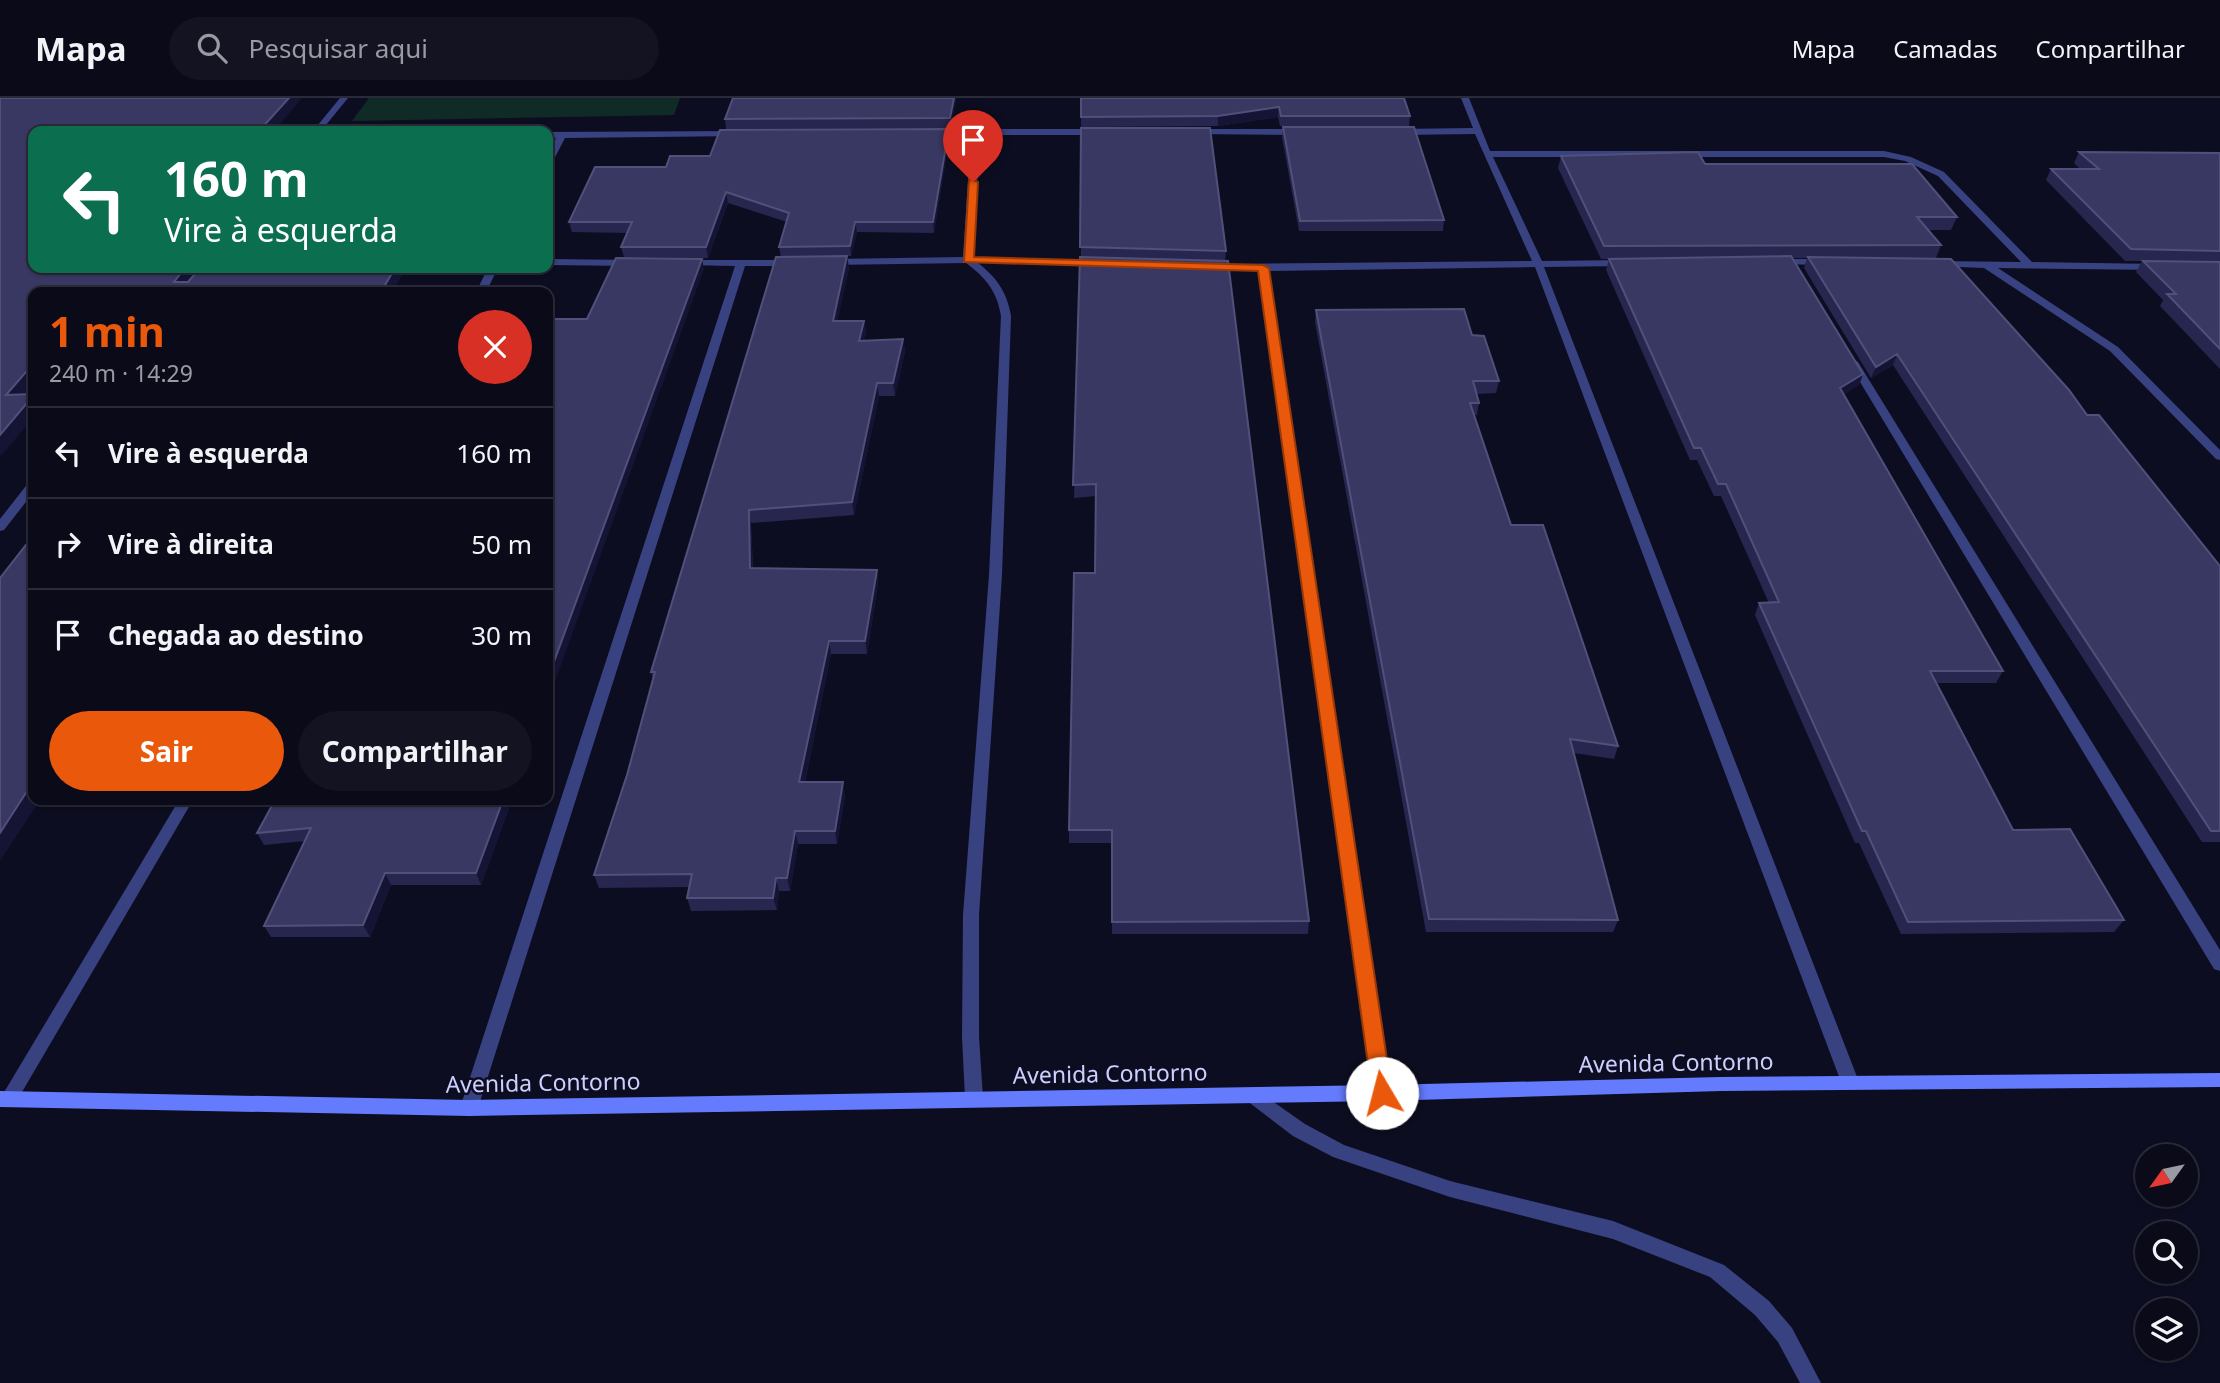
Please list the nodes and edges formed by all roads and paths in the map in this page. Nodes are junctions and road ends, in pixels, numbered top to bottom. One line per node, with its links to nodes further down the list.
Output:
1 (344, 98): 3 (street)
2 (1465, 98): 4 (street)
3 (321, 126)
4 (1478, 131): 9 (street); 15 (street)
5 (976, 132): 6 (street); 10 (street); 16 (street)
6 (1115, 132)
7 (1185, 132): 8 (street)
8 (1310, 132)
9 (1394, 132)
10 (921, 133)
11 (755, 134): 13 (street)
12 (553, 135): 13 (street)
13 (562, 135): 14 (street)
14 (553, 153)
15 (1487, 154): 24 (street); 30 (street)
16 (968, 260): 18 (street); 27 (street); 44 (street)
17 (553, 262): 21 (street)
18 (820, 262)
19 (1766, 262): 20 (street)
20 (1834, 262)
21 (649, 263)
22 (676, 263): 26 (street)
23 (807, 263): 26 (street)
24 (1538, 263): 25 (street); 33 (street); 41 (street)
25 (1632, 263)
26 (741, 264): 46 (street)
27 (1105, 264)
28 (1930, 264): 29 (street)
29 (1986, 265): 30 (street); 35 (street)
30 (2029, 265): 32 (street)
31 (1198, 266): 33 (street)
32 (2165, 267)
33 (1263, 268): 42 (street)
34 (1843, 345): 39 (street)
35 (2220, 457)
36 (28, 491): 37 (street)
37 (0, 527)
38 (183, 805): 45 (street)
39 (2220, 964)
40 (2220, 1080): 41 (street, Avenida Contorno)
41 (1850, 1082): 42 (street, Avenida Contorno)
42 (1382, 1093): 43 (street, Avenida Contorno)
43 (1252, 1095): 44 (street, Avenida Contorno); 47 (street)
44 (975, 1098): 46 (street, Avenida Contorno)
45 (5, 1099): 46 (street, Avenida Contorno)
46 (469, 1108)
47 (1811, 1383)

